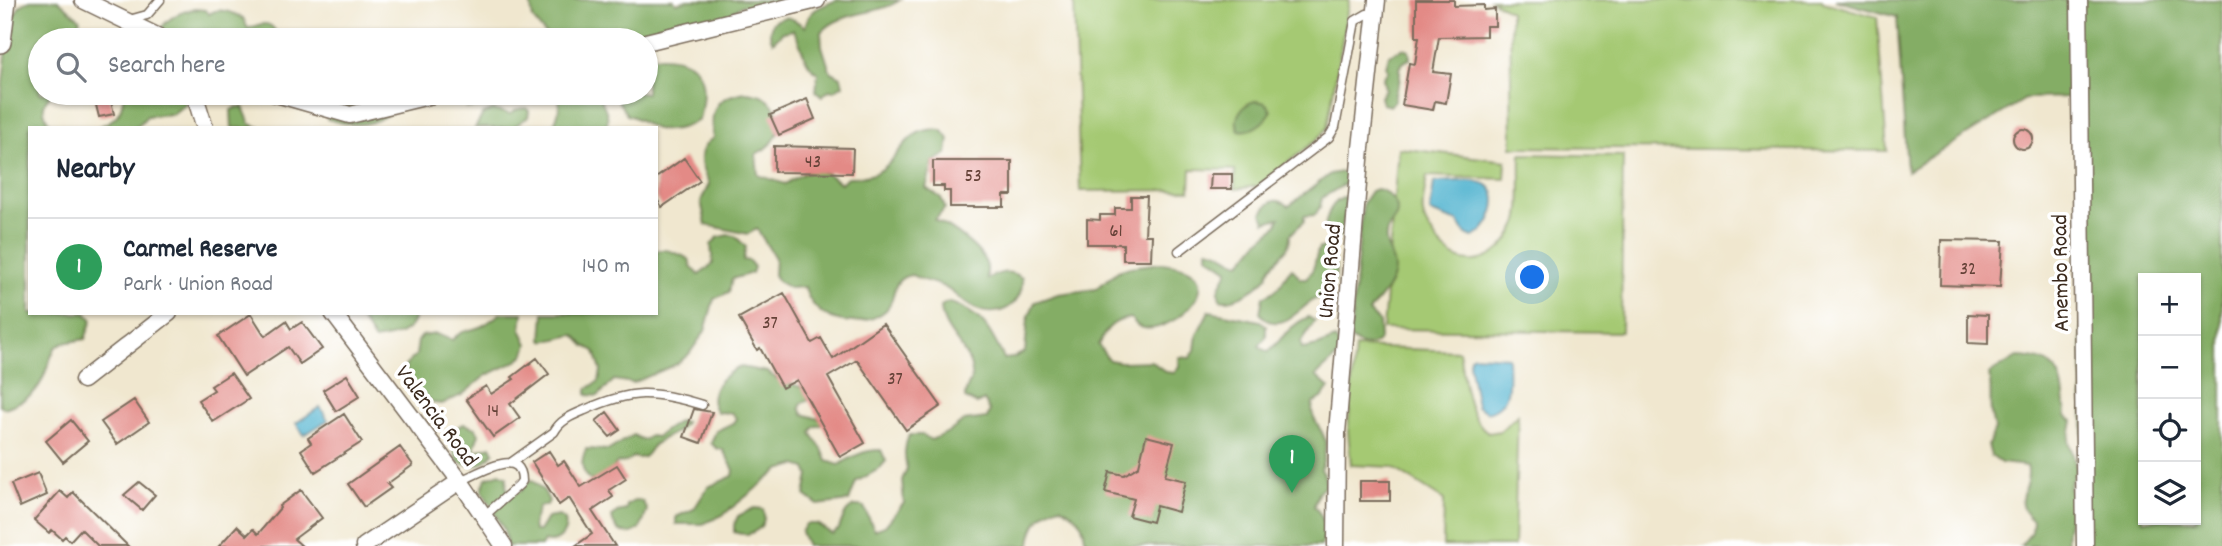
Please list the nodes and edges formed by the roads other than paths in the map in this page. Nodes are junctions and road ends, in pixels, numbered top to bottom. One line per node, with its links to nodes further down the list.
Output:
1 (5, 0): 10 (street)
2 (83, 0): 7 (street)
3 (160, 0): 7 (lane)
4 (817, 0): 9 (street)
5 (2079, 0): 26 (street, Anembo Road)
6 (1376, 6): 15 (lane); 25 (street, Union Road)
7 (126, 21): 8 (street)
8 (140, 28)
9 (658, 39)
10 (0, 42)
11 (198, 105): 14 (street)
12 (315, 105): 13 (street)
13 (392, 105)
14 (204, 126)
15 (1179, 251)
16 (166, 315): 18 (street)
17 (335, 315): 21 (street, Valencia Road)
18 (83, 380)
19 (702, 405): 20 (lane)
20 (512, 462): 21 (lane); 22 (lane)
21 (460, 481): 22 (street, Valencia Road); 23 (street)
22 (484, 516): 24 (street, Valencia Road)
23 (364, 546)
24 (505, 546)
25 (1336, 546)
26 (2085, 546)

